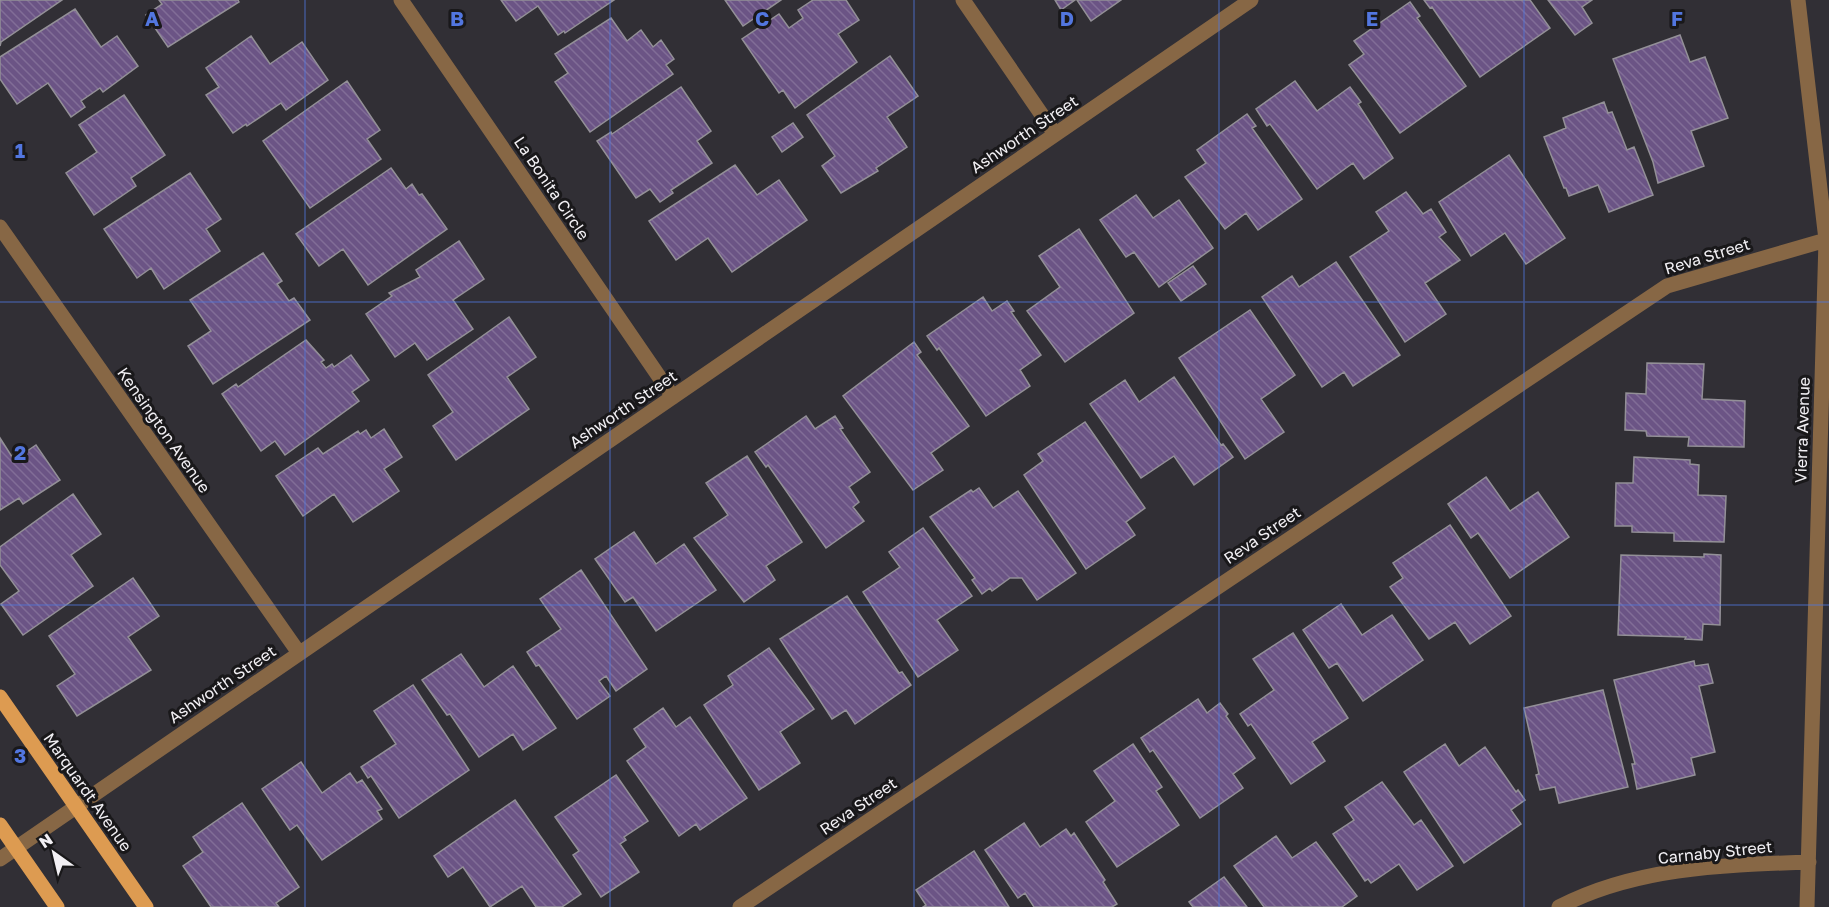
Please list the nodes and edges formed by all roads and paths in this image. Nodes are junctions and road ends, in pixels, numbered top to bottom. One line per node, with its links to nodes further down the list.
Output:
1 (401, 0): 8 (street, La Bonita Circle)
2 (963, 0): 5 (street)
3 (1251, 0): 5 (street, Ashworth Street)
4 (1798, 0): 7 (street, Vierra Avenue)
5 (1055, 134): 8 (street, Ashworth Street)
6 (0, 227): 9 (street, Kensington Avenue)
7 (1826, 240): 15 (street, Vierra Avenue); 18 (street, Reva Street)
8 (673, 397): 9 (street, Ashworth Street)
9 (299, 653): 11 (street, Ashworth Street)
10 (0, 697): 11 (main road, Marquardt Avenue)
11 (76, 806): 13 (street, Ashworth Street); 17 (main road, Marquardt Avenue)
12 (0, 825): 13 (main road)
13 (16, 848): 14 (street, Ashworth Street); 16 (main road)
14 (0, 859)
15 (1809, 862): 19 (street, Carnaby Street); 20 (street, Vierra Avenue)
16 (57, 907)
17 (146, 907)
18 (740, 907)
19 (1559, 907)
20 (1807, 907)

